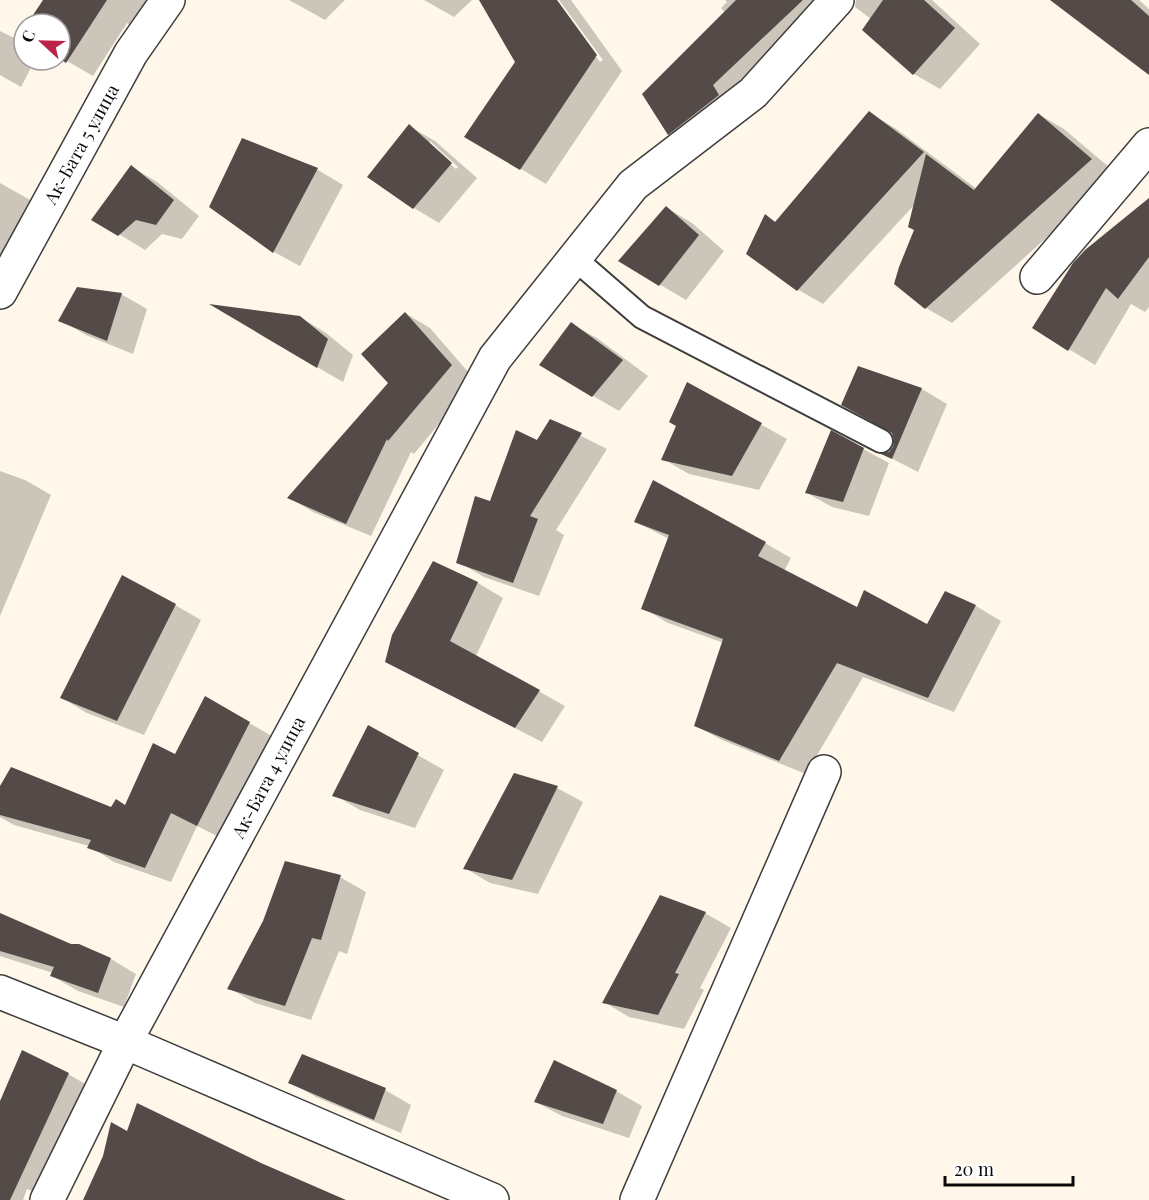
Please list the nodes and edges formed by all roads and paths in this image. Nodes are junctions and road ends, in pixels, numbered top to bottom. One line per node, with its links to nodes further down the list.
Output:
1 (168, 0): 6 (street, Ак-Бата 5 улица)
2 (837, 0): 4 (street, Ак-Бата 4 улица)
3 (1149, 145): 5 (street)
4 (574, 258): 7 (lane); 10 (street, Ак-Бата 4 улица)
5 (1037, 277)
6 (0, 292)
7 (881, 441)
8 (824, 772): 13 (street)
9 (0, 992): 10 (street)
10 (125, 1041): 11 (street, Ак-Бата 4 улица); 12 (street)
11 (47, 1200)
12 (492, 1200)
13 (637, 1200)

